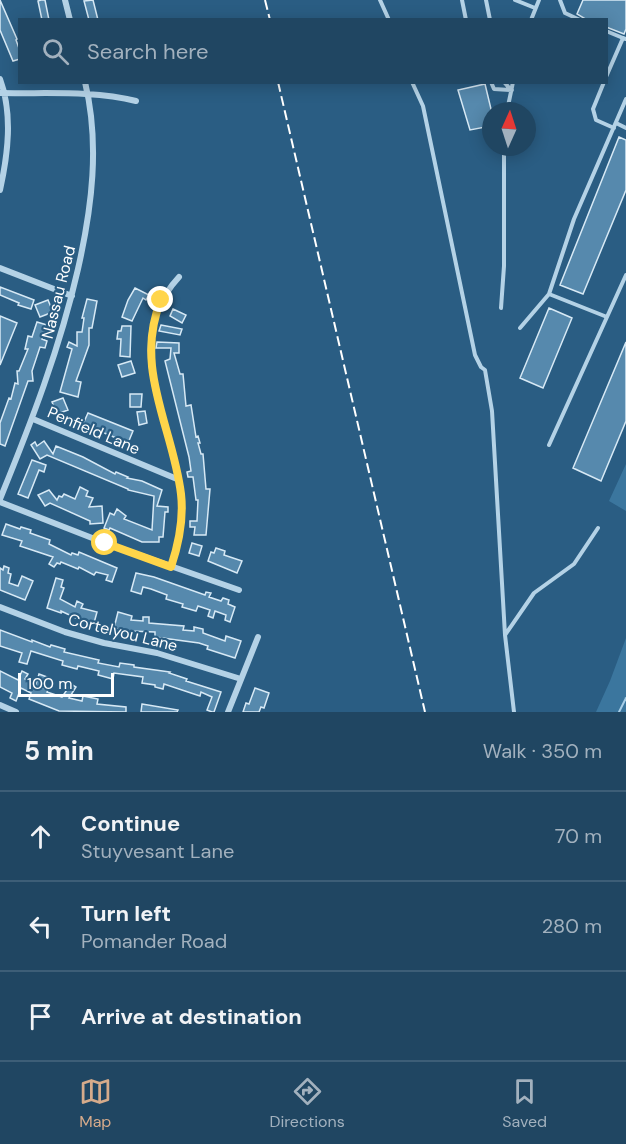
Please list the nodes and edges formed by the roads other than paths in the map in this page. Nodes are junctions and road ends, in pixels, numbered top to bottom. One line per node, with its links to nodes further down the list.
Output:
1 (65, 0): 10 (street)
2 (381, 0): 11 (lane)
3 (462, 0): 12 (lane)
4 (486, 0): 13 (lane)
5 (515, 0): 8 (lane)
6 (538, 0): 9 (lane)
7 (560, 0): 15 (lane)
8 (522, 1): 9 (lane)
9 (535, 8): 14 (lane)
10 (70, 18)
11 (388, 18)
12 (466, 18)
13 (490, 18)
14 (532, 18)
15 (576, 18)
16 (608, 32): 17 (lane)
17 (625, 39): 18 (lane)
18 (608, 73)
19 (0, 79): 27 (street)
20 (85, 84): 28 (street, Nassau Road)
21 (413, 84): 52 (lane)
22 (492, 84): 26 (lane)
23 (506, 84): 26 (lane)
24 (513, 84): 26 (lane)
25 (603, 84): 32 (lane)
26 (512, 90): 31 (lane)
27 (2, 93): 28 (street); 35 (street)
28 (88, 95): 30 (street); 40 (street, Nassau Road)
29 (626, 99): 32 (lane)
30 (136, 101)
31 (509, 102)
32 (615, 126): 33 (lane); 39 (lane)
33 (626, 128)
34 (504, 156): 41 (lane)
35 (0, 190)
36 (0, 268): 40 (street)
37 (626, 276): 42 (lane)
38 (179, 277): 46 (street)
39 (549, 294): 42 (lane); 43 (lane)
40 (72, 296): 44 (street, Nassau Road)
41 (501, 308)
42 (608, 316): 45 (lane)
43 (520, 328)
44 (33, 419): 46 (street, Penfield Lane); 47 (street, Nassau Road)
45 (549, 445)
46 (177, 479): 49 (street)
47 (0, 500): 49 (street)
48 (598, 528): 52 (lane)
49 (171, 567): 50 (street)
50 (239, 590)
51 (0, 607): 54 (street, Cortelyou Lane)
52 (505, 634): 58 (lane)
53 (258, 637): 54 (street)
54 (241, 680): 57 (street)
55 (0, 705): 56 (street)
56 (16, 712)
57 (228, 712)
58 (514, 712)

